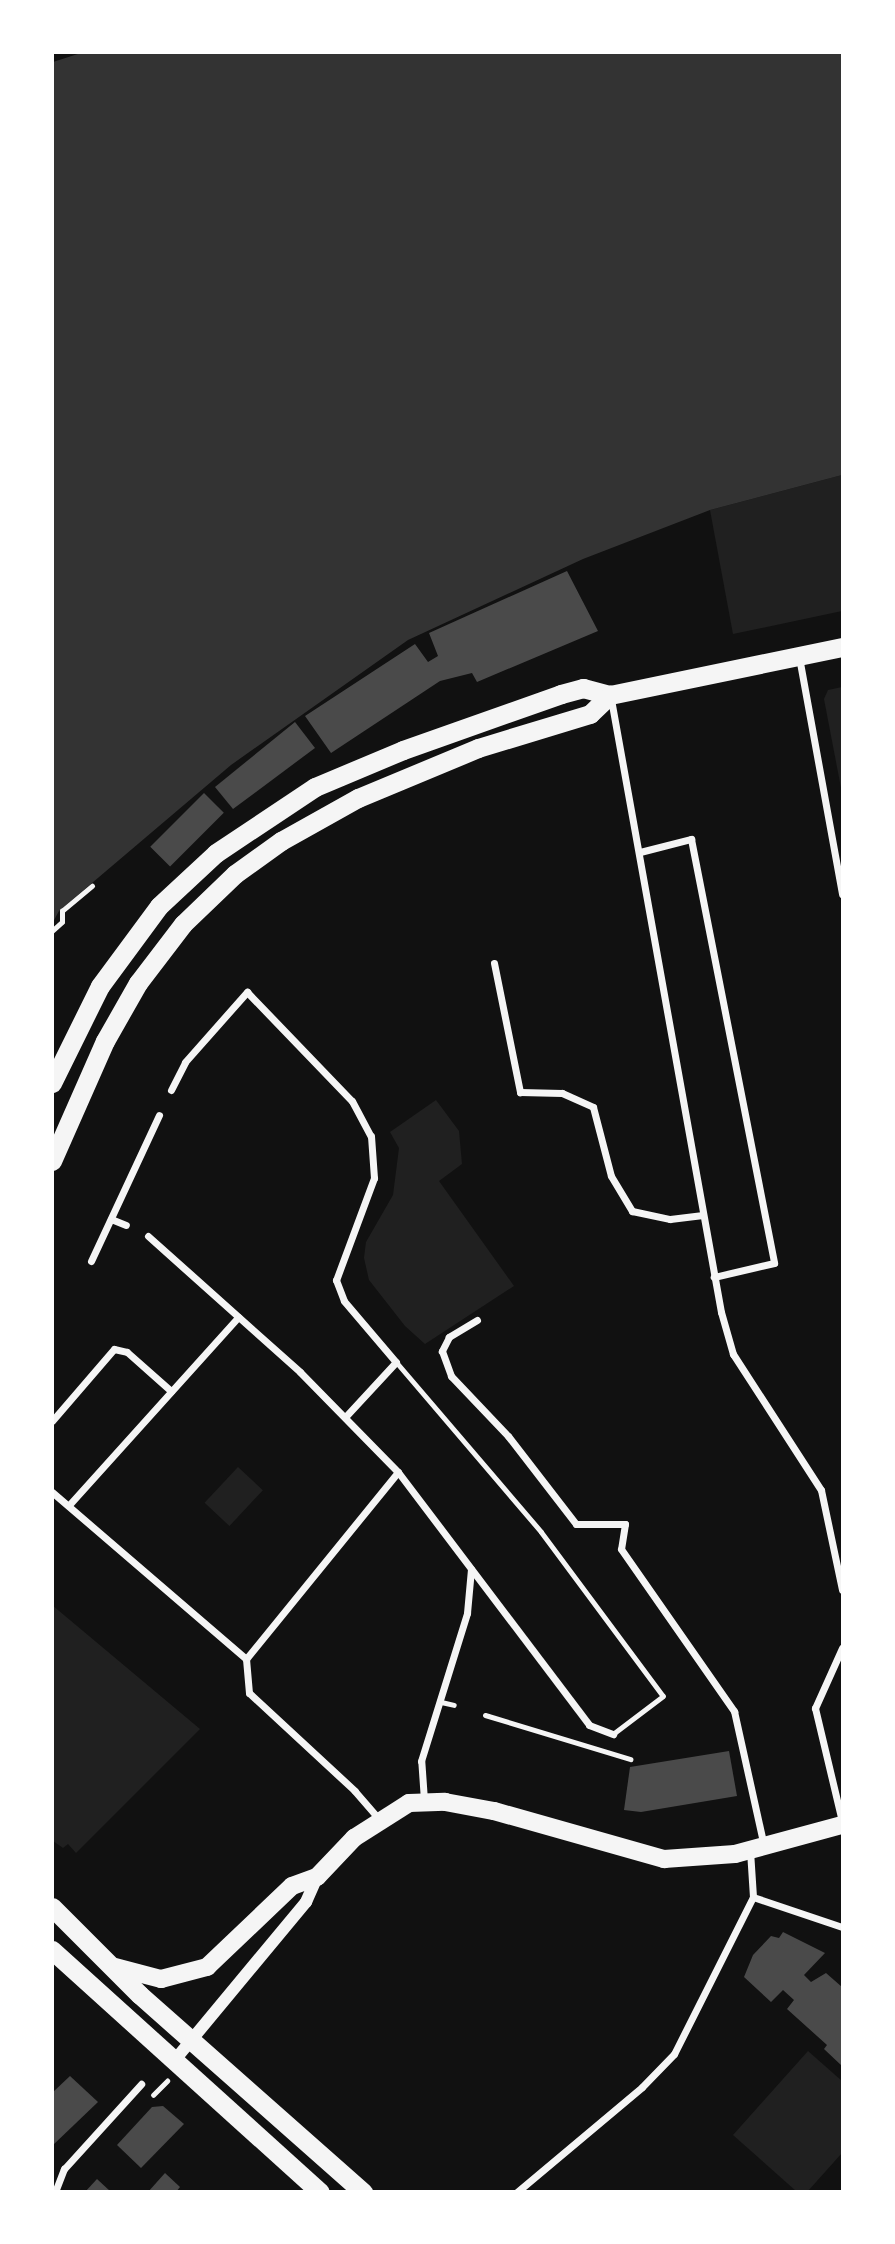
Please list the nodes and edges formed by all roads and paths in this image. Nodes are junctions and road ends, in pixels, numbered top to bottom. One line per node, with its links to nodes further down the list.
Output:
1 (842, 648): 2 (highway)
2 (798, 656): 3 (highway); 6 (street)
3 (610, 695): 4 (street); 9 (highway); 12 (highway)
4 (640, 852): 13 (street); 18 (street)
5 (92, 886): 7 (path)
6 (842, 894)
7 (52, 931)
8 (494, 963): 13 (street)
9 (52, 1083)
10 (171, 1090): 21 (street)
11 (159, 1115): 14 (street)
12 (52, 1161)
13 (701, 1215): 18 (street)
14 (111, 1219): 15 (street); 17 (street)
15 (126, 1225)
16 (148, 1236): 19 (street)
17 (91, 1261)
18 (714, 1277): 29 (street)
19 (238, 1317): 22 (street); 23 (street)
20 (477, 1320): 40 (street)
21 (396, 1362): 23 (street); 35 (lane)
22 (171, 1391): 24 (street); 27 (street)
23 (345, 1417): 25 (street)
24 (52, 1421)
25 (398, 1472): 28 (street); 31 (street)
26 (52, 1492): 27 (street)
27 (69, 1505): 31 (street)
28 (471, 1569): 32 (street); 35 (street)
29 (842, 1590)
30 (842, 1648): 39 (street)
31 (246, 1659): 38 (street)
32 (441, 1702): 33 (lane); 37 (street)
33 (454, 1705)
34 (485, 1715): 36 (lane)
35 (613, 1734)
36 (630, 1759)
37 (424, 1801): 38 (main road); 40 (main road)
38 (379, 1819): 41 (main road)
39 (842, 1823): 40 (main road)
40 (757, 1848): 42 (street)
41 (317, 1877): 46 (main road); 47 (street)
42 (752, 1898): 44 (street); 53 (street)
43 (52, 1907): 46 (highway)
44 (842, 1927)
45 (52, 1950): 48 (highway)
46 (115, 1967): 47 (highway)
47 (193, 2039): 48 (street); 52 (highway)
48 (174, 2061): 51 (highway)
49 (141, 2084): 50 (street)
50 (55, 2192)
51 (320, 2192)
52 (363, 2192)
53 (517, 2192)

